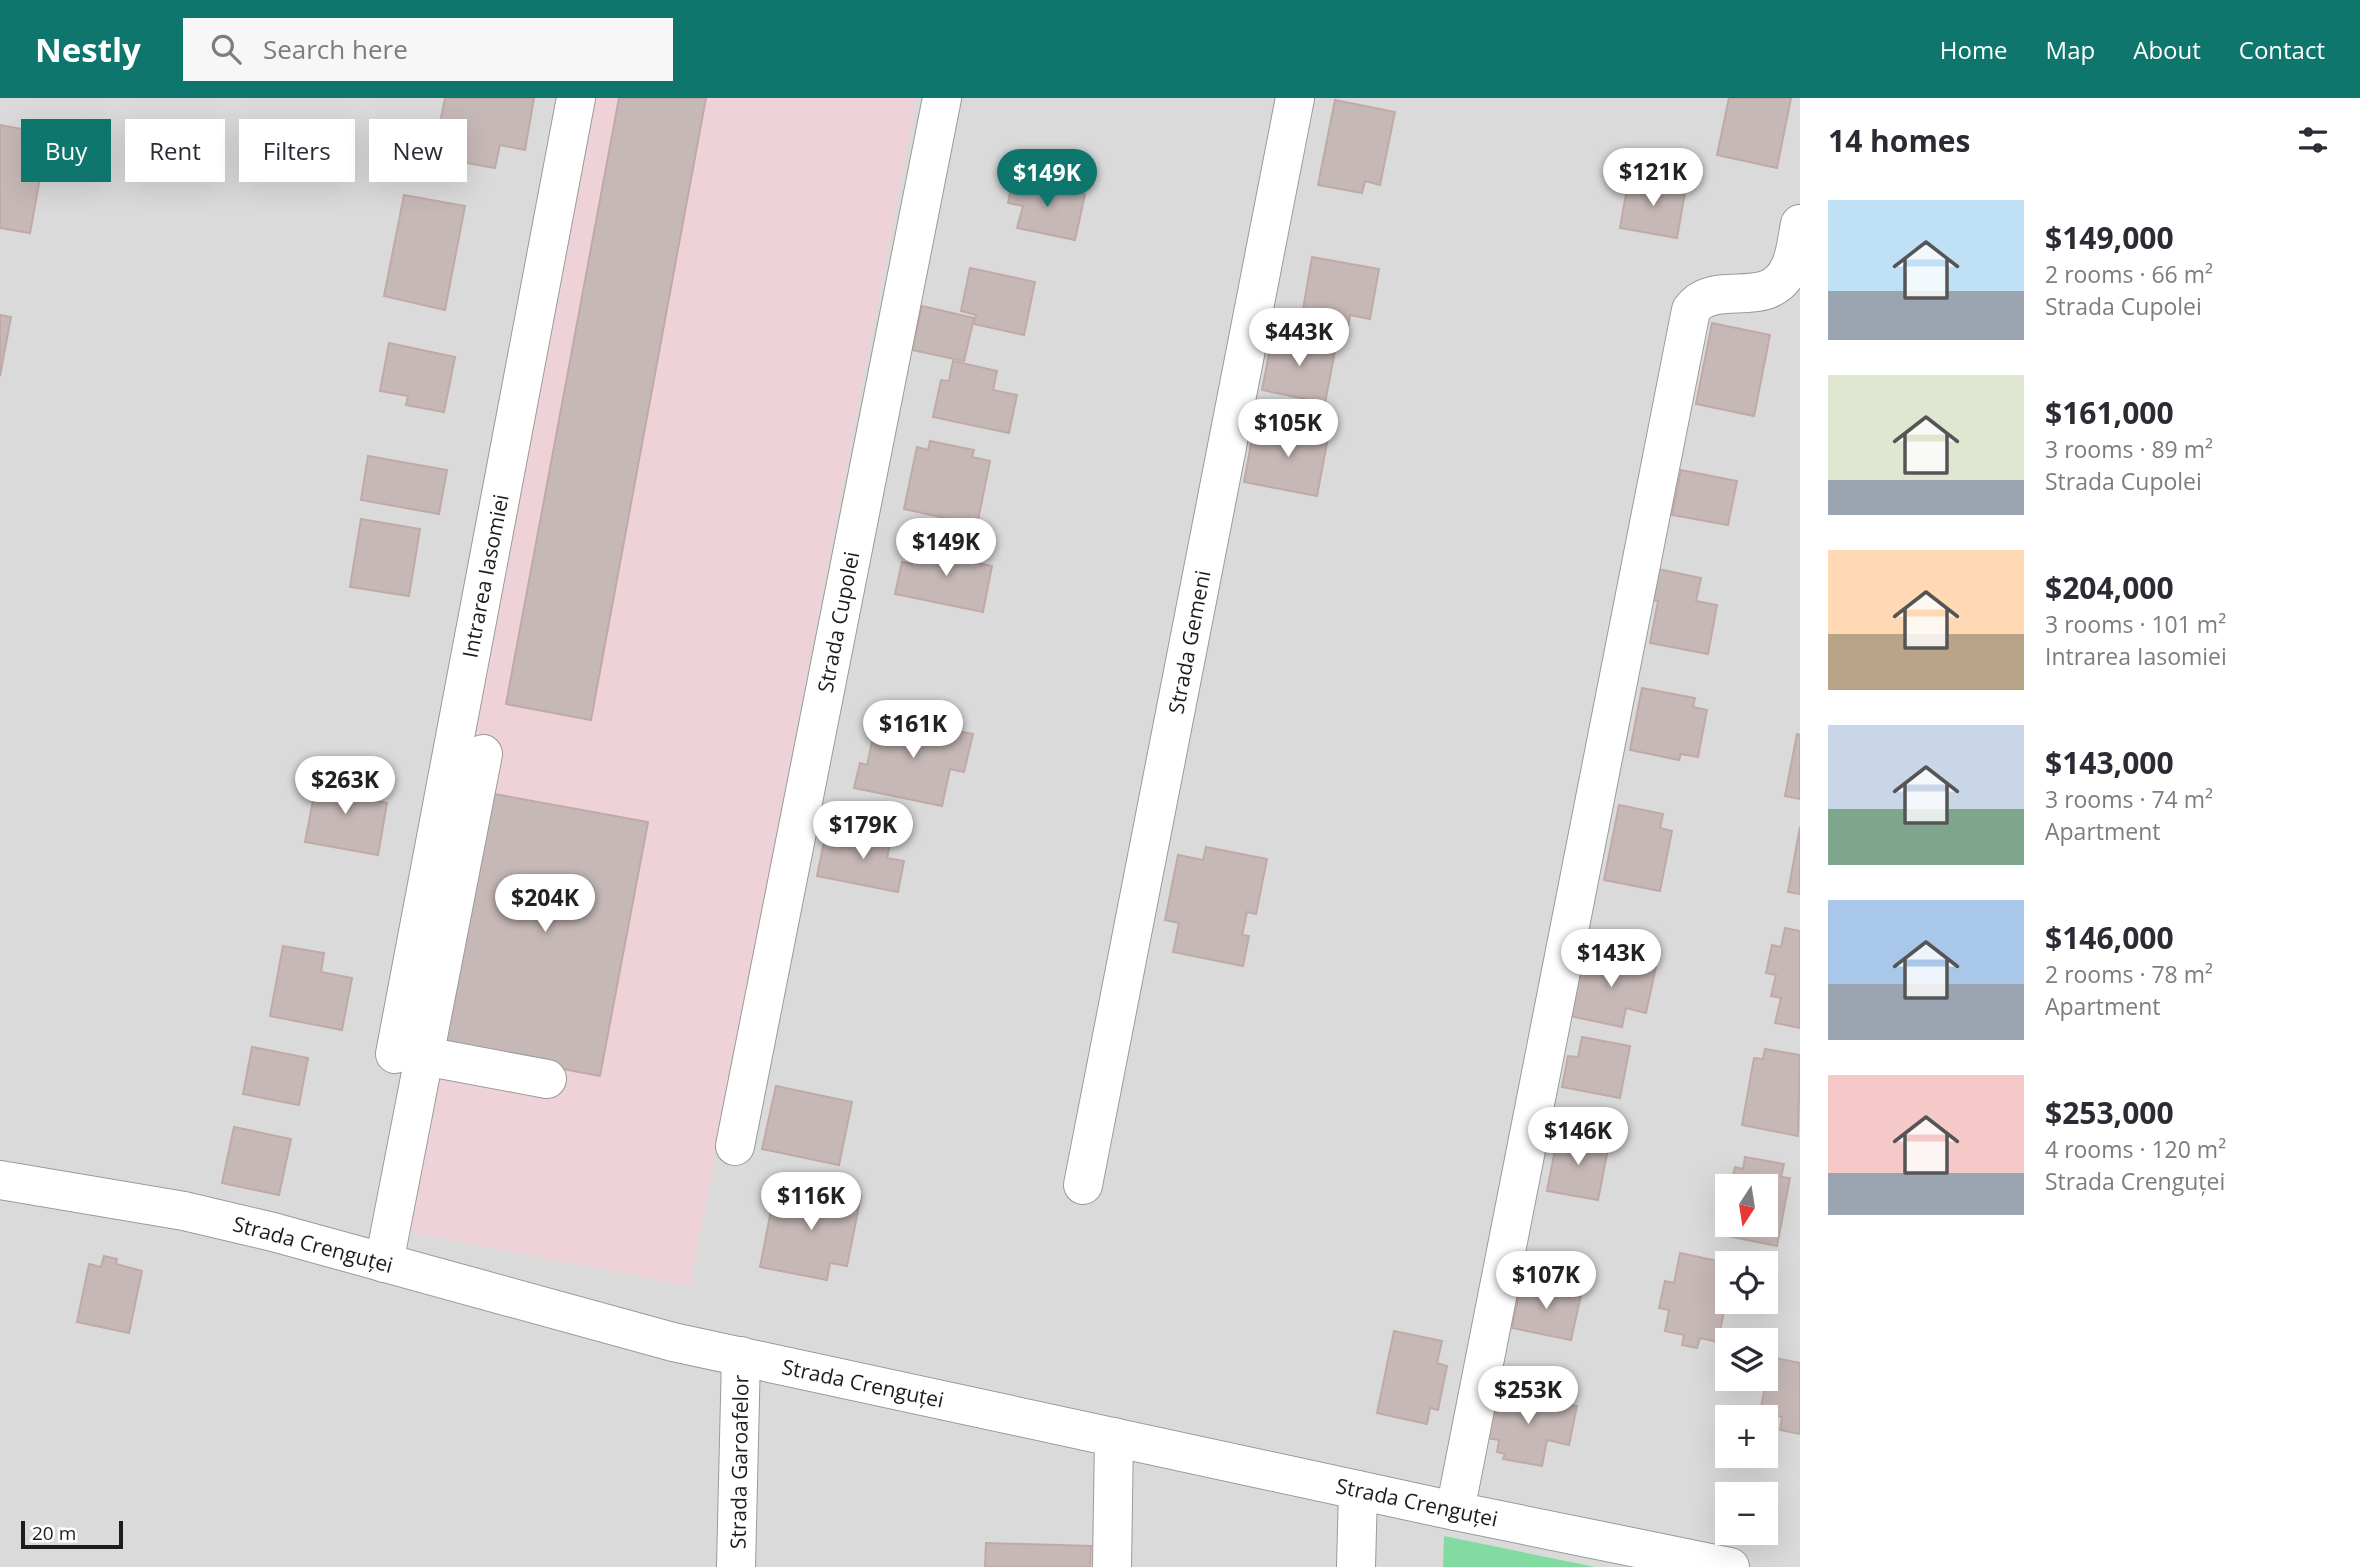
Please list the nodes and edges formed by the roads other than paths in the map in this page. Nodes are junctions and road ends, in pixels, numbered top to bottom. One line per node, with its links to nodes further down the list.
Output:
1 (576, 98): 6 (street, Intrarea Iasomiei)
2 (942, 98): 8 (street, Strada Cupolei)
3 (1296, 98): 10 (street, Strada Gemeni)
4 (1800, 224): 15 (street)
5 (482, 754): 6 (street)
6 (410, 1055): 7 (street); 11 (street)
7 (547, 1079)
8 (735, 1146)
9 (0, 1180): 11 (street, Strada Crenguței)
10 (1083, 1185)
11 (384, 1263): 12 (street, Strada Crenguței)
12 (741, 1356): 13 (street, Strada Crenguței); 16 (street, Strada Garoafelor)
13 (1114, 1437): 14 (street, Strada Crenguței); 17 (street)
14 (1358, 1490): 15 (street, Strada Crenguței); 18 (street)
15 (1455, 1511): 19 (street, Strada Crenguței)
16 (736, 1567)
17 (1112, 1567)
18 (1356, 1567)
19 (1730, 1567)

